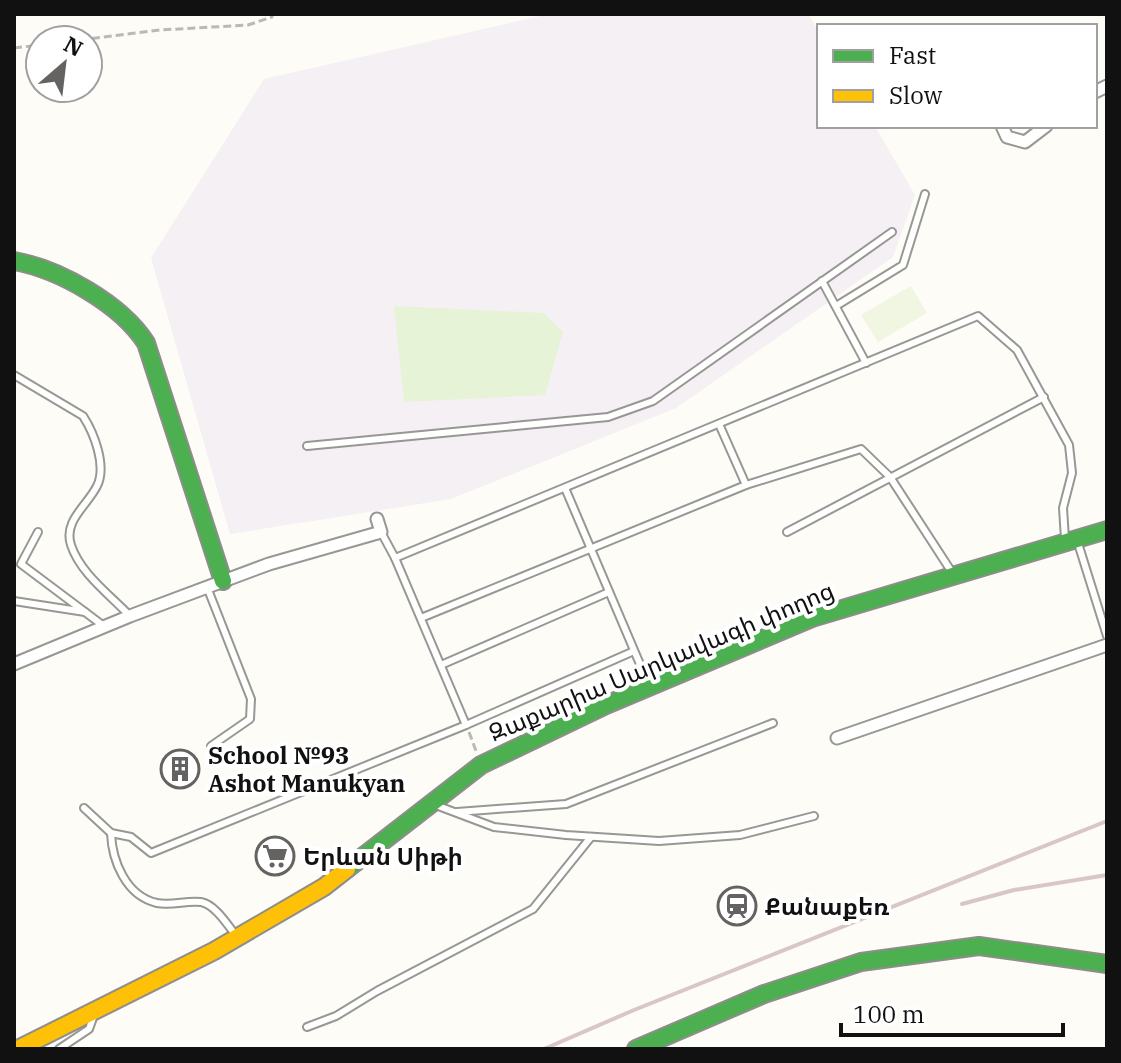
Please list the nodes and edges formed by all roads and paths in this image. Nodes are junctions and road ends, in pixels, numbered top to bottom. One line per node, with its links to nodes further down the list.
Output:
1 (272, 14): 2 (path)
2 (104, 37)
3 (1003, 128): 4 (street)
4 (1043, 128)
5 (925, 194): 9 (lane)
6 (892, 232): 8 (lane)
7 (14, 261): 28 (main road)
8 (822, 281): 9 (lane); 14 (lane)
9 (836, 306): 10 (lane)
10 (866, 363): 12 (lane); 13 (lane)
11 (14, 375): 32 (lane)
12 (1044, 397): 15 (lane); 23 (lane)
13 (719, 424): 16 (lane); 17 (lane)
14 (307, 446)
15 (890, 477): 16 (lane); 22 (lane); 27 (lane)
16 (746, 485): 24 (lane)
17 (565, 488): 24 (lane); 25 (lane)
18 (377, 519): 21 (street)
19 (1107, 530): 23 (main road, Զաքարիա Սարկավագի փողոց)
20 (38, 532): 26 (lane)
21 (381, 532): 25 (lane); 28 (street)
22 (787, 532)
23 (1071, 541): 27 (main road, Զաքարիա Սարկավագի փողոց); 35 (lane)
24 (590, 548): 29 (lane); 33 (lane)
25 (395, 558): 33 (lane)
26 (18, 563): 31 (lane)
27 (953, 574): 40 (main road, Զաքարիա Սարկավագի փողոց)
28 (215, 584): 32 (street); 44 (lane)
29 (609, 592): 37 (lane); 39 (lane)
30 (14, 601): 31 (lane)
31 (85, 612): 34 (lane)
32 (130, 616): 34 (street)
33 (421, 618): 39 (lane)
34 (105, 627): 38 (street)
35 (1107, 636)
36 (1107, 645): 43 (street)
37 (634, 651): 40 (lane); 42 (lane)
38 (14, 664)
39 (441, 665): 42 (lane)
40 (649, 687): 45 (main road, Զաքարիա Սարկավագի փողոց)
41 (773, 723): 48 (lane)
42 (466, 725): 45 (path); 50 (lane)
43 (837, 738)
44 (211, 746)
45 (481, 765): 46 (main road, Զաքարիա Սարկավագի փողոց)
46 (432, 804): 48 (lane); 52 (main road, Զաքարիա Սարկավագի փողոց)
47 (84, 808): 50 (lane)
48 (454, 812): 51 (lane)
49 (814, 816): 51 (lane)
50 (111, 833): 52 (lane)
51 (592, 837): 55 (lane)
52 (237, 937): 54 (main road, Զաքարիա Սարկավագի փողոց)
53 (1107, 964): 58 (main road)
54 (96, 1012): 56 (main road, Զաքարիա Սարկավագի փողոց); 57 (lane)
55 (307, 1027)
56 (18, 1049)
57 (59, 1049)
58 (636, 1049)

